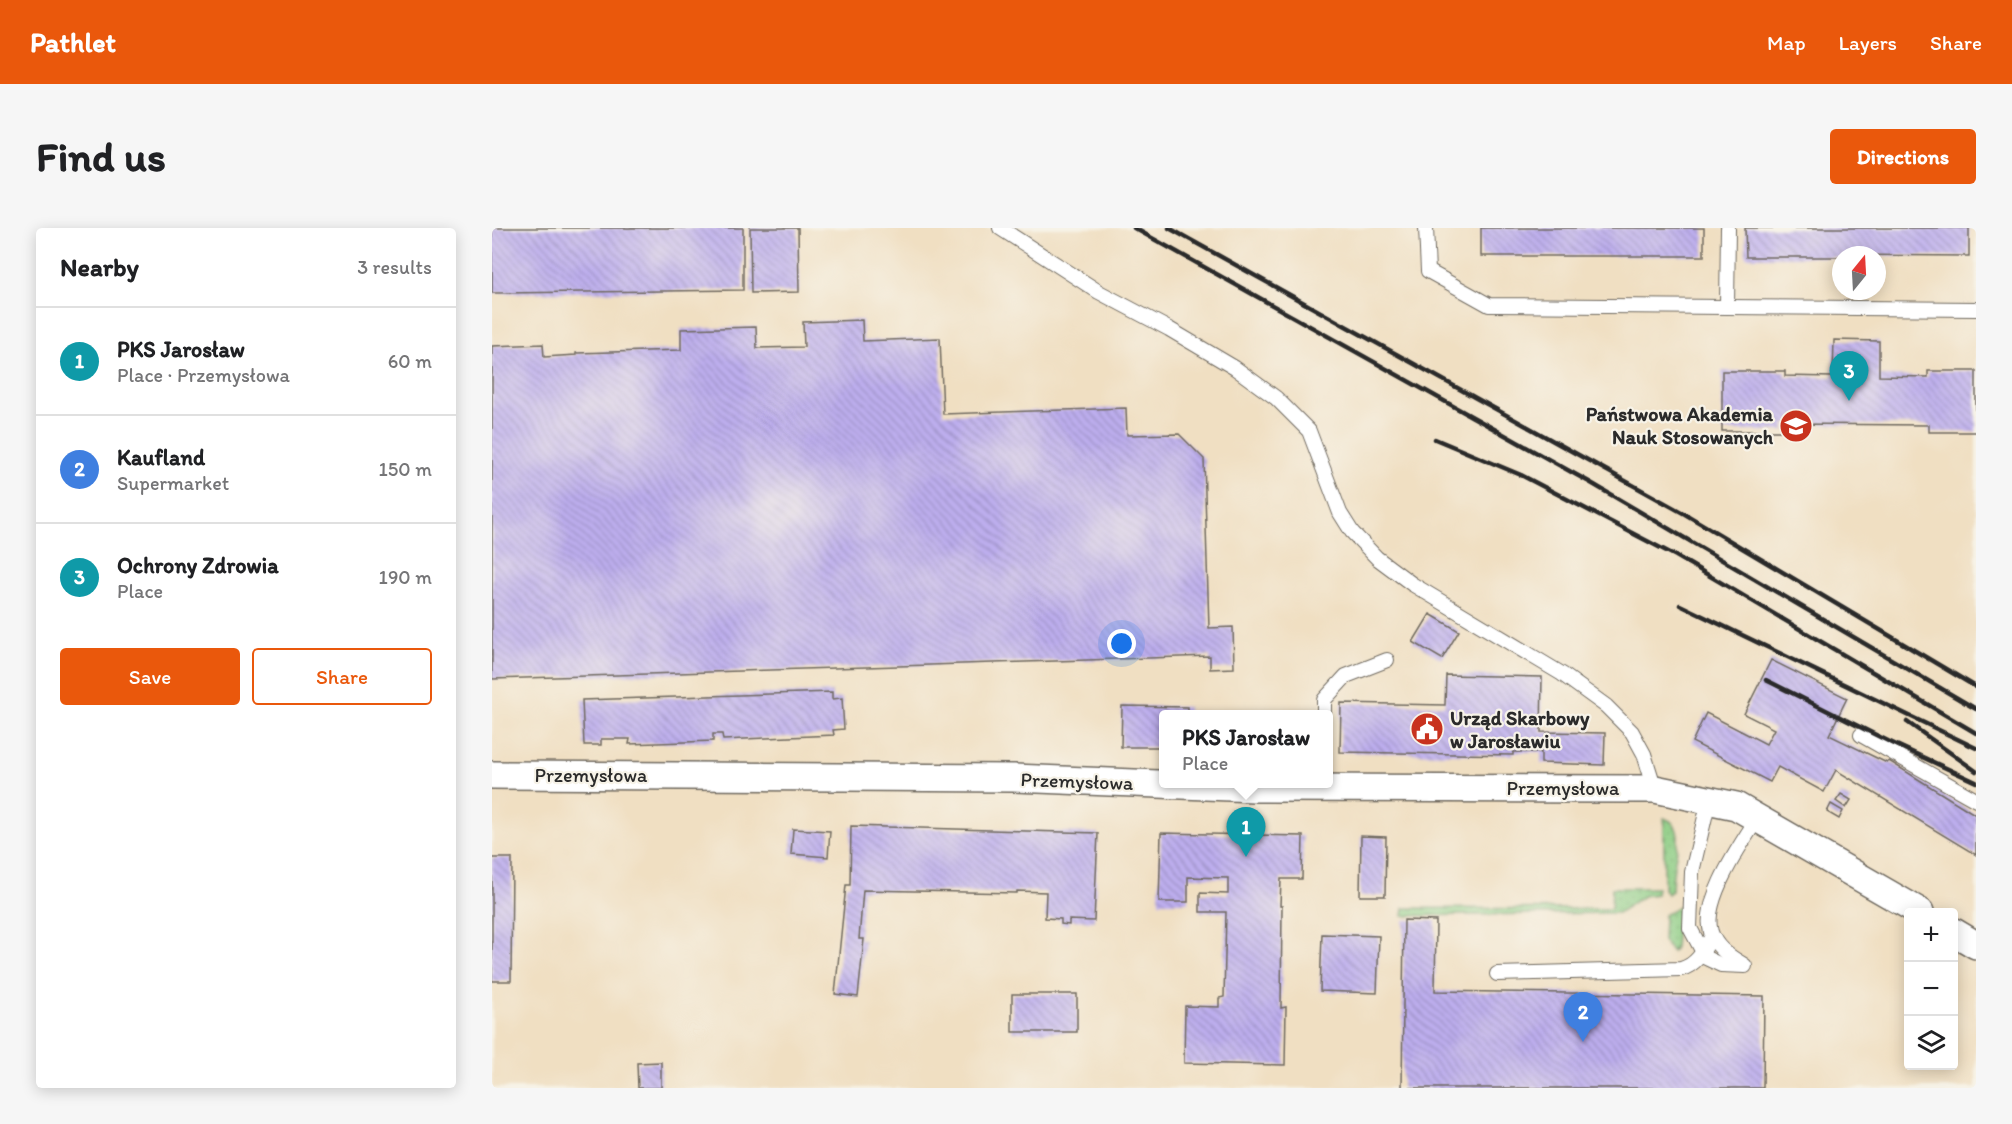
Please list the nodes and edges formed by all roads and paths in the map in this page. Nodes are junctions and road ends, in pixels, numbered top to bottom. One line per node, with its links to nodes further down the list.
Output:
1 (1000, 228): 12 (lane)
2 (1426, 228): 4 (lane)
3 (1728, 228): 4 (lane)
4 (1727, 307): 5 (lane)
5 (1976, 309)
6 (1387, 660): 7 (lane)
7 (1324, 710)
8 (1862, 735): 14 (lane)
9 (492, 775): 10 (street, Przemysłowa)
10 (1159, 784)
11 (1333, 786): 12 (street, Przemysłowa)
12 (1655, 789): 13 (street, Przemysłowa)
13 (1709, 800): 15 (street, Przemysłowa); 20 (lane)
14 (1976, 800)
15 (1757, 819): 16 (street, Przemysłowa); 18 (lane)
16 (1913, 908)
17 (1958, 935): 19 (street)
18 (1712, 936): 20 (lane); 20 (lane)
19 (1976, 945)
20 (1703, 953): 21 (lane)
21 (1497, 974)

